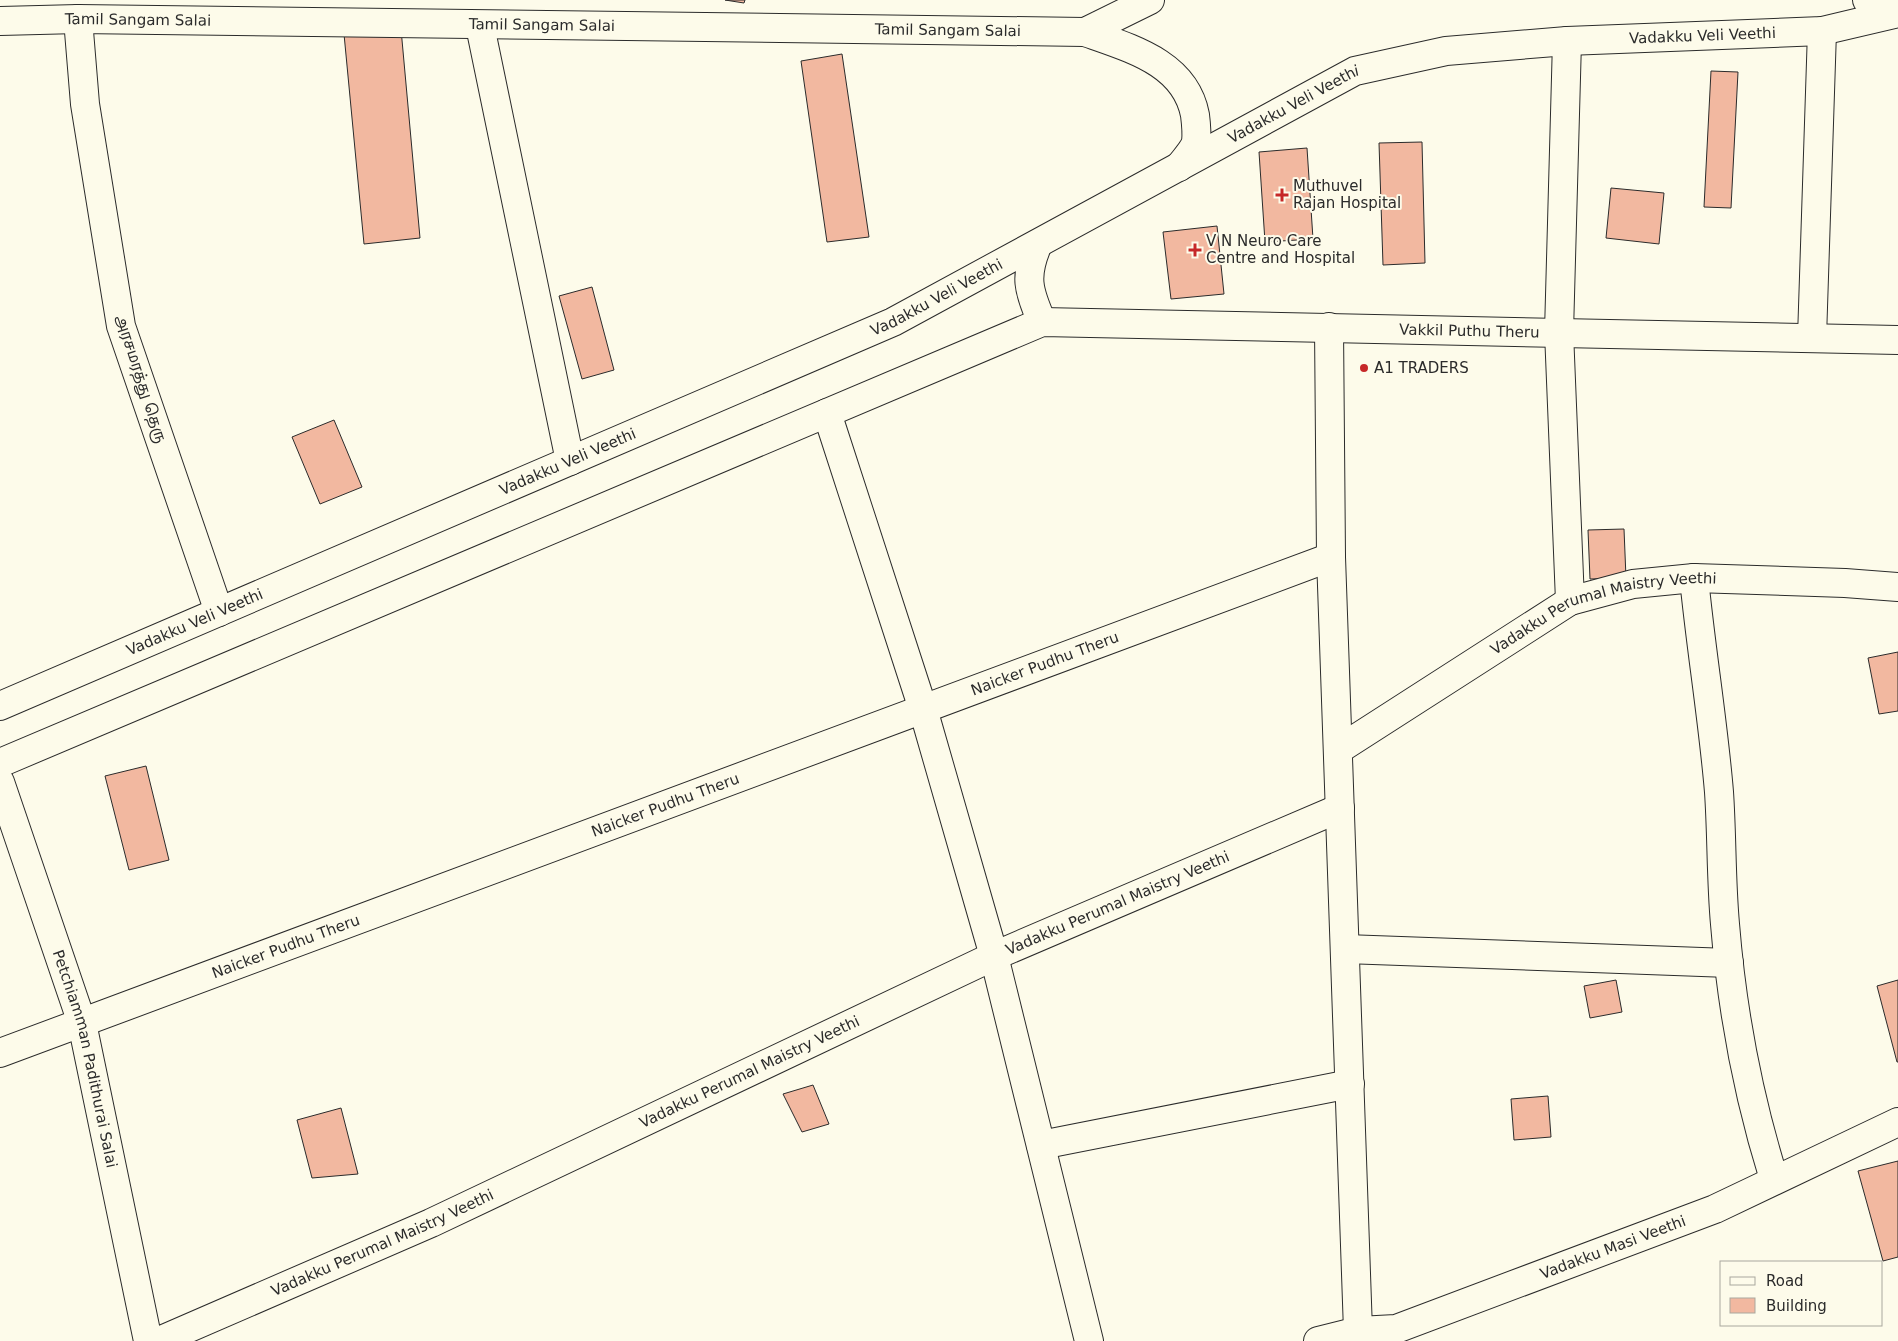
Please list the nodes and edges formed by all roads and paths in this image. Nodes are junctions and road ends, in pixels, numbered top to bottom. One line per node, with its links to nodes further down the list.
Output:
1 (1150, 0): 8 (street)
2 (1867, 0): 3 (street)
3 (1898, 11): 7 (street, Vadakku Veli Veethi)
4 (78, 19): 5 (street, Tamil Sangam Salai); 6 (street, Tamil Sangam Salai); 23 (street, அரசமரத்து தெரு)
5 (0, 20)
6 (480, 26): 8 (street, Tamil Sangam Salai); 18 (street)
7 (1822, 31): 9 (street, Vadakku Veli Veethi); 15 (street)
8 (1085, 32): 10 (street)
9 (1567, 41): 10 (street, Vadakku Veli Veethi); 14 (street)
10 (1179, 167): 11 (street, Vadakku Veli Veethi)
11 (1038, 244): 12 (street); 18 (street, Vadakku Veli Veethi)
12 (1042, 322): 13 (street, Vakkil Puthu Theru); 17 (street)
13 (1329, 327): 14 (street, Vakkil Puthu Theru); 19 (street)
14 (1559, 332): 15 (street, Vakkil Puthu Theru); 22 (street)
15 (1812, 338): 16 (street, Vakkil Puthu Theru)
16 (1898, 340)
17 (827, 413): 25 (street); 27 (street)
18 (570, 460): 23 (street, Vadakku Veli Veethi)
19 (1332, 557): 25 (street, Naicker Pudhu Theru); 26 (street)
20 (1694, 578): 21 (street, Vadakku Perumal Maistry Veethi); 22 (street, Vadakku Perumal Maistry Veethi); 32 (street)
21 (1898, 587)
22 (1570, 601): 26 (street, Vadakku Perumal Maistry Veethi)
23 (219, 612): 24 (street, Vadakku Veli Veethi)
24 (0, 706)
25 (923, 709): 31 (street); 33 (street, Naicker Pudhu Theru)
26 (1338, 750): 29 (street)
27 (0, 763)
28 (0, 782): 33 (street, Petchiamman Padithurai Salai)
29 (1340, 808): 30 (street); 31 (street, Vadakku Perumal Maistry Veethi)
30 (1345, 949): 32 (street); 35 (street)
31 (994, 956): 37 (street); 42 (street, Vadakku Perumal Maistry Veethi)
32 (1729, 963): 38 (street)
33 (82, 1023): 34 (street, Naicker Pudhu Theru); 41 (street, Petchiamman Padithurai Salai)
34 (0, 1053)
35 (1350, 1084): 37 (street); 39 (street)
36 (1898, 1122): 38 (street, Vadakku Masi Veethi)
37 (1041, 1145): 43 (street)
38 (1774, 1179): 40 (street, Vadakku Masi Veethi)
39 (1358, 1331): 40 (street, Vadakku Masi Veethi); 44 (street, Vadakku Masi Veethi)
40 (1399, 1335)
41 (148, 1341)
42 (159, 1341)
43 (1089, 1341)
44 (1318, 1341)

